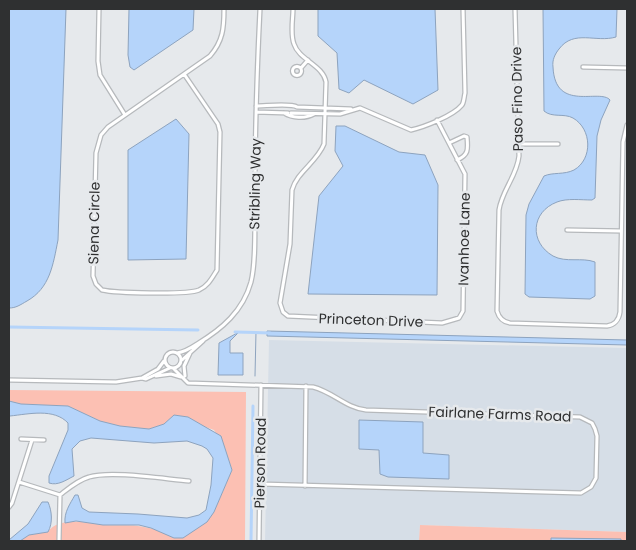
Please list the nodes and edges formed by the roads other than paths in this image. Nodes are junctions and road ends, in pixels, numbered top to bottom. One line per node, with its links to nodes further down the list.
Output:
1 (99, 9): 19 (street)
2 (224, 9): 11 (street, Siena Circle)
3 (260, 9): 12 (street, Stribling Way)
4 (294, 9): 7 (street)
5 (462, 9): 20 (street)
6 (515, 9): 23 (street, Paso Fino Drive)
7 (308, 60): 9 (street); 14 (street)
8 (583, 67): 10 (street)
9 (300, 68)
10 (627, 68)
11 (184, 74): 19 (street, Siena Circle); 19 (street, Siena Circle)
12 (256, 106): 13 (street); 16 (street, Stribling Way)
13 (296, 106): 14 (street); 17 (street)
14 (325, 108): 15 (street); 18 (street)
15 (352, 110): 18 (street); 20 (street)
16 (256, 112): 17 (street); 29 (street, Stribling Way)
17 (291, 114): 18 (street)
18 (325, 114): 28 (street, Princeton Drive)
19 (125, 115)
20 (437, 120): 22 (street, Ivanhoe Lane)
21 (627, 125): 27 (street, Paso Fino Drive)
22 (449, 143): 25 (street, Ivanhoe Lane); 25 (street)
23 (518, 144): 24 (street); 27 (street, Paso Fino Drive)
24 (558, 144)
25 (458, 160): 28 (street, Ivanhoe Lane)
26 (567, 230): 27 (street)
27 (622, 231)
28 (459, 318)
29 (204, 341): 30 (street, Stribling Way); 31 (street, Stribling Way)
30 (192, 350): 33 (street, Stribling Way); 35 (street)
31 (177, 353): 32 (street); 33 (street)
32 (164, 361): 34 (street); 36 (street)
33 (181, 362): 34 (street); 35 (street, Fairlane Farms Road)
34 (172, 368): 35 (street, Fairlane Farms Road); 37 (street)
35 (184, 377): 37 (street); 39 (street, Fairlane Farms Road)
36 (142, 378): 37 (street); 38 (street)
37 (148, 378)
38 (9, 380)
39 (261, 386): 40 (street, Fairlane Farms Road); 46 (street, Pierson Road)
40 (306, 386): 47 (street); 47 (street, Fairlane Farms Road)
41 (21, 439): 42 (street)
42 (32, 440): 43 (street); 45 (street)
43 (44, 440)
44 (189, 481): 48 (street)
45 (19, 482): 48 (street); 49 (street)
46 (260, 484): 47 (street, Fairlane Farms Road); 51 (street, Pierson Road)
47 (305, 486)
48 (60, 495): 50 (street)
49 (9, 507)
50 (59, 541)
51 (259, 541)

